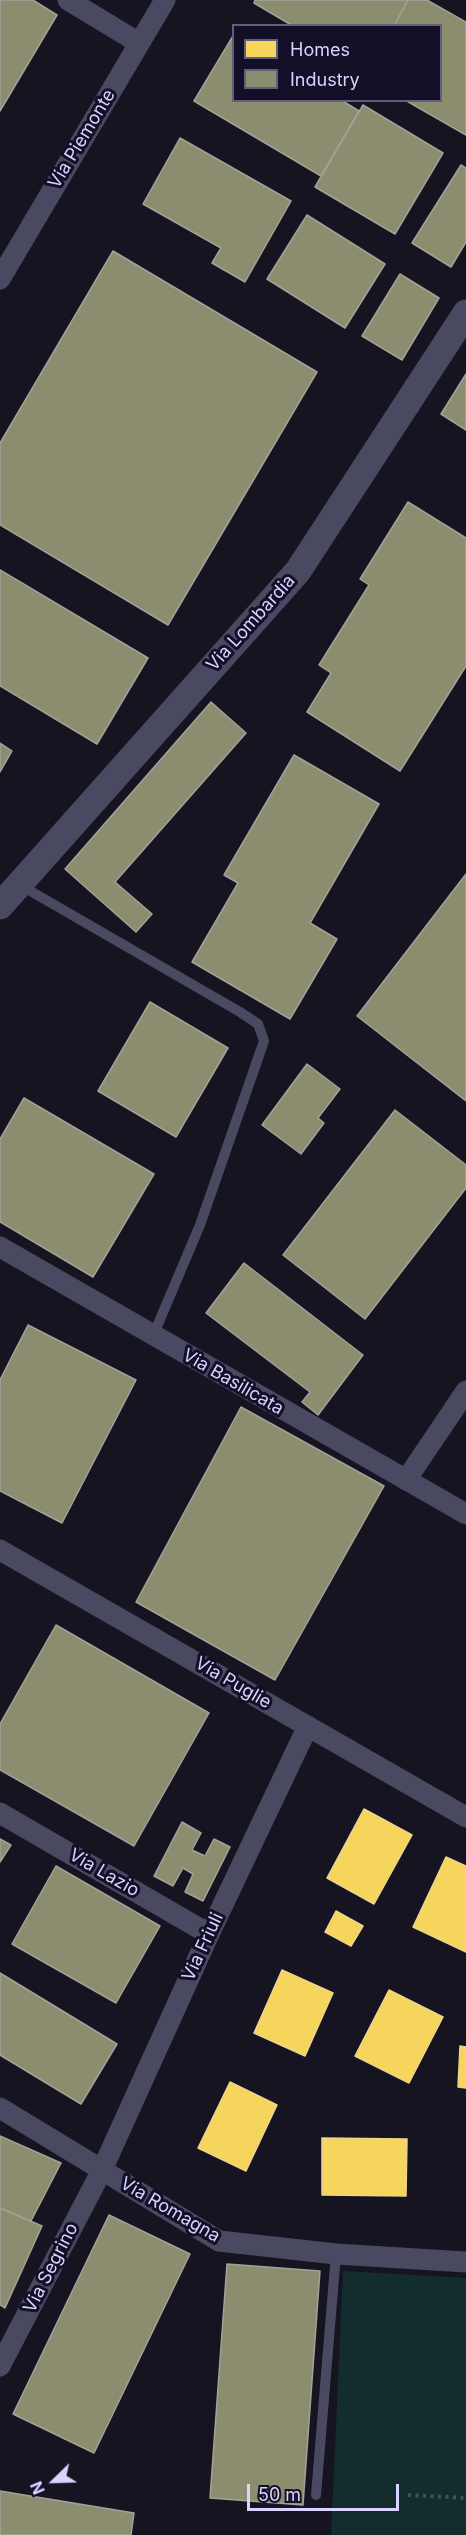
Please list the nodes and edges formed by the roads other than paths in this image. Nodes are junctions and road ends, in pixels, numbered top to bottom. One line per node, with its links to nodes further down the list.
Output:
1 (68, 0): 3 (street)
2 (165, 0): 3 (street, Via Piemonte)
3 (139, 43): 4 (street, Via Piemonte)
4 (0, 279)
5 (466, 313): 6 (street, Via Lombardia)
6 (19, 884): 7 (street, Via Lombardia); 9 (lane)
7 (0, 906)
8 (0, 1247): 9 (street, Via Basilicata)
9 (153, 1336): 11 (street, Via Basilicata)
10 (466, 1391): 11 (street)
11 (406, 1480): 12 (street, Via Basilicata)
12 (466, 1514)
13 (0, 1550): 14 (street, Via Puglie)
14 (308, 1726): 16 (street, Via Puglie); 17 (street, Via Friuli)
15 (0, 1813): 17 (street, Via Lazio)
16 (466, 1817)
17 (209, 1934): 19 (street, Via Friuli)
18 (0, 2108): 19 (street, Via Romagna)
19 (102, 2170): 20 (street, Via Romagna); 22 (street, Via Segrino)
20 (336, 2254): 21 (street, Via Romagna); 23 (lane)
21 (466, 2262)
22 (0, 2366)
23 (316, 2495)

